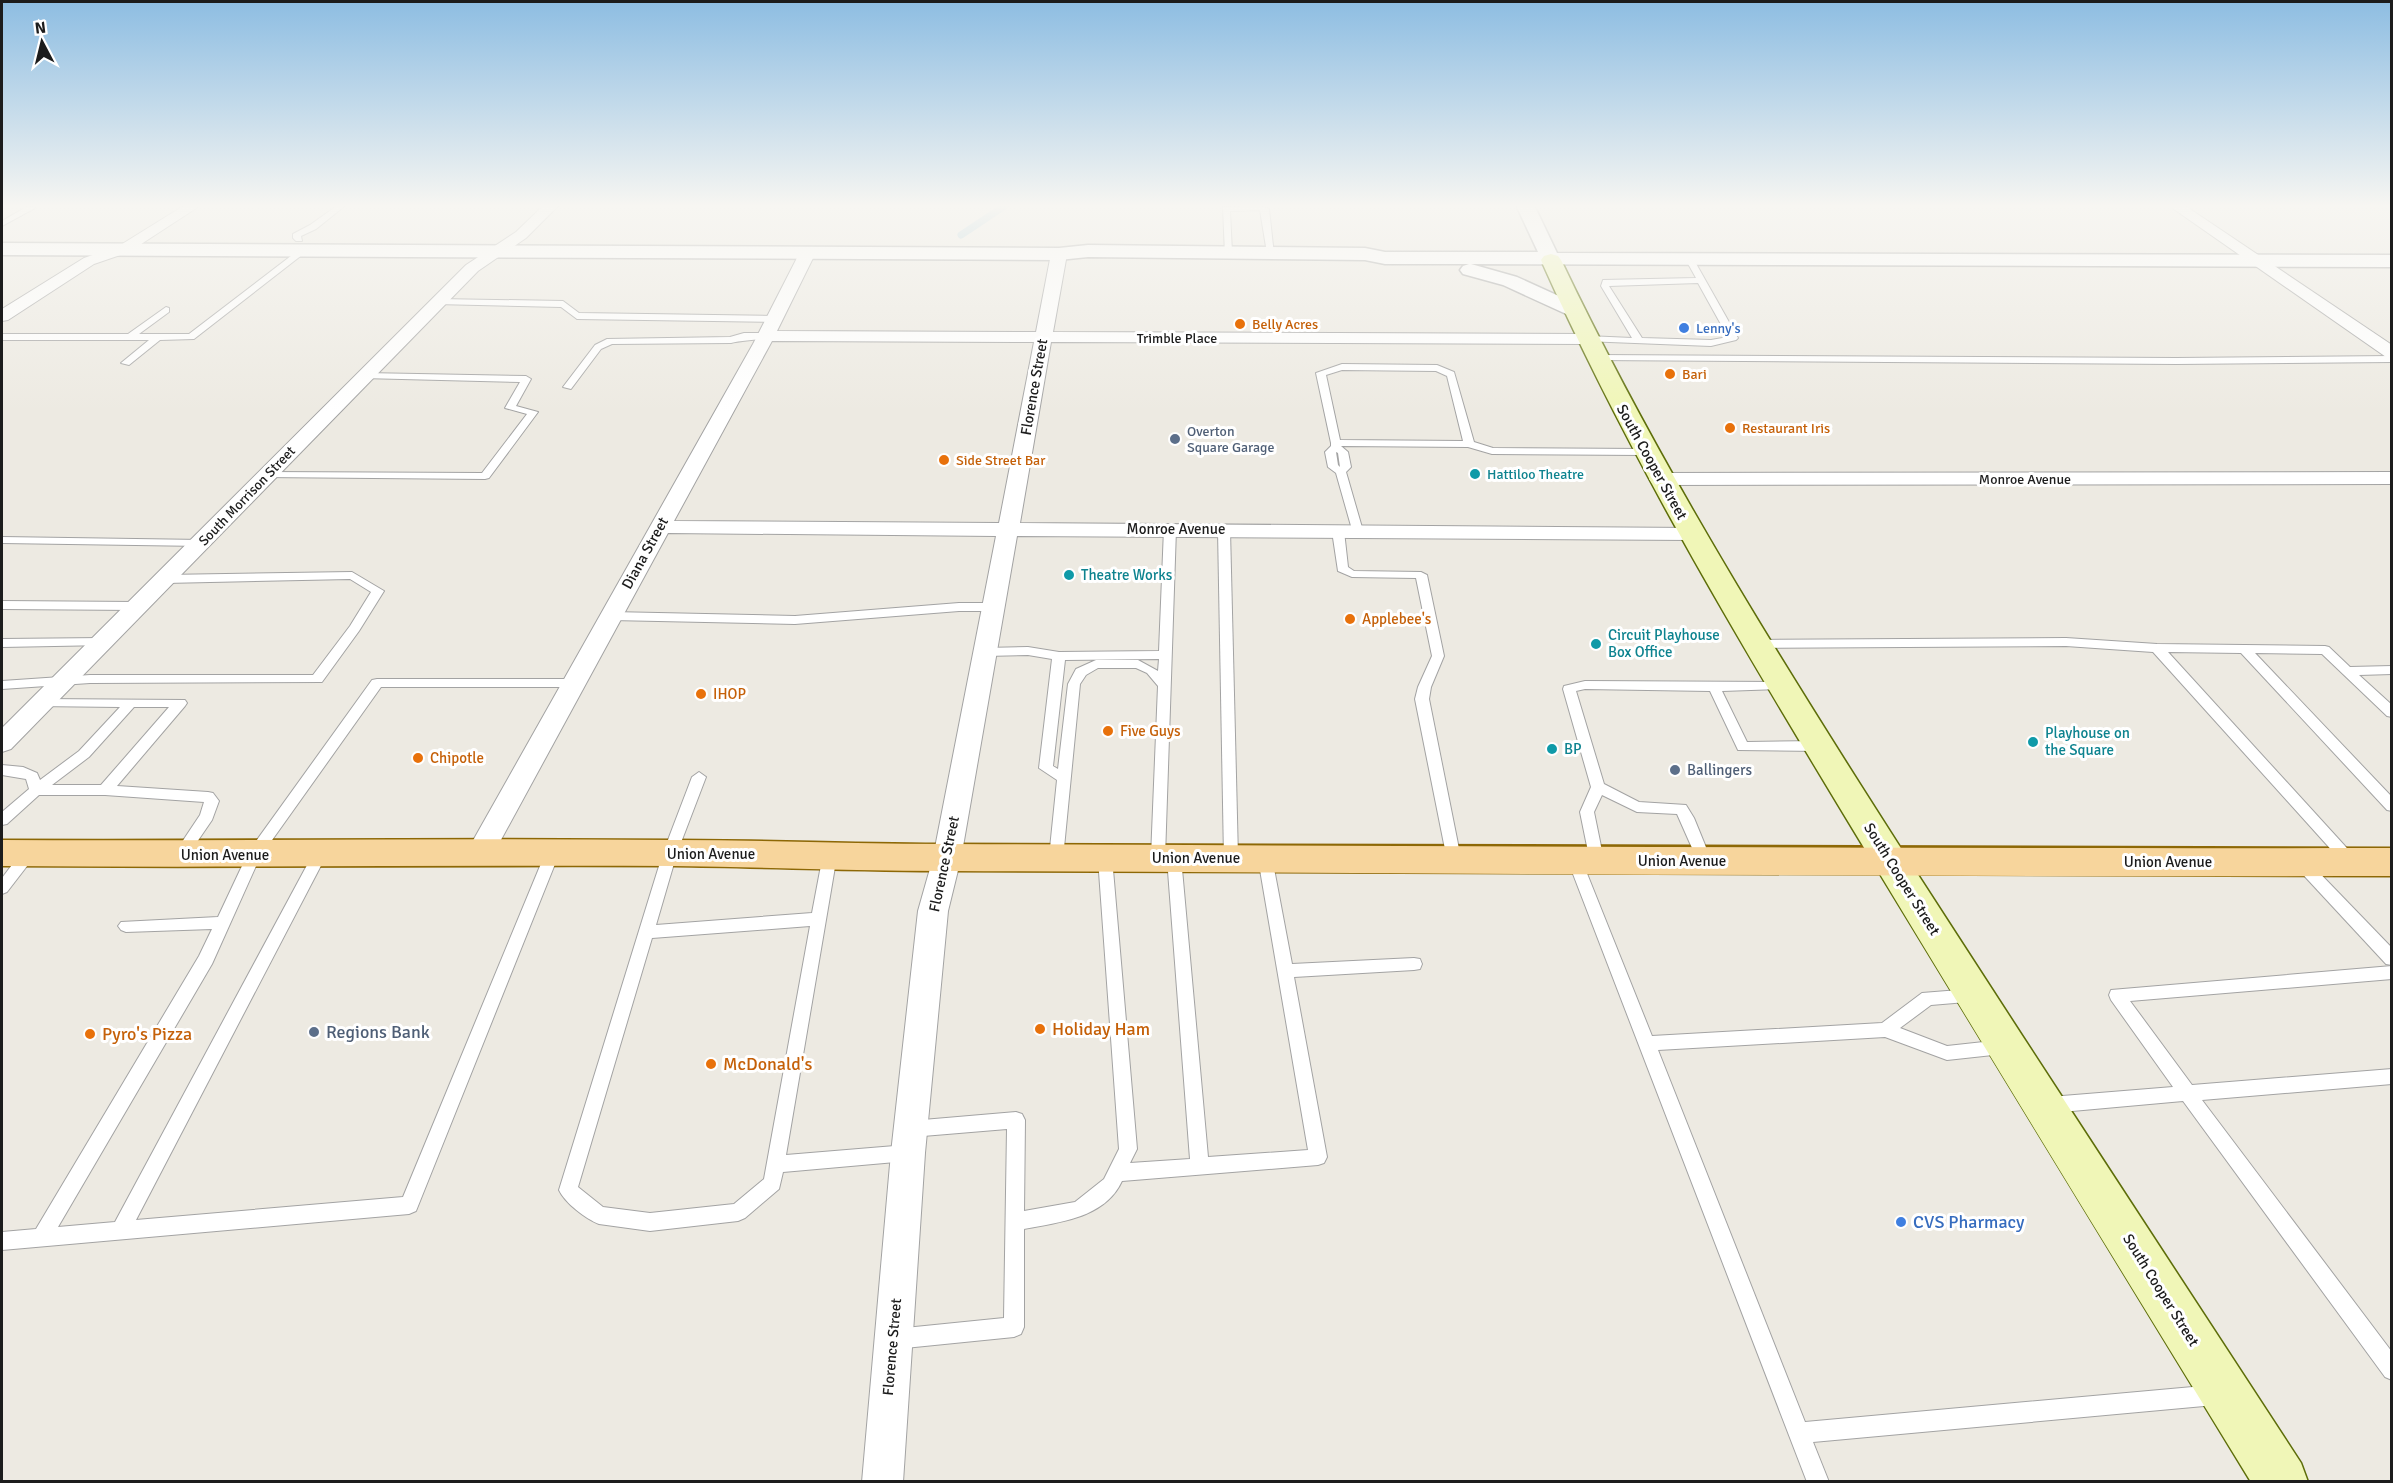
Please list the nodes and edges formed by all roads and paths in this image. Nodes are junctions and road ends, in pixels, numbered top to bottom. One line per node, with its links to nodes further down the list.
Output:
1 (68, 274): 14 (street)
2 (268, 274): 18 (lane)
3 (466, 274): 11 (street, South Morrison Street)
4 (797, 274): 15 (street, Diana Street)
5 (1055, 274): 19 (street, Florence Street)
6 (1487, 274): 13 (street)
7 (1558, 274): 13 (main road, South Cooper Street)
8 (1698, 274): 10 (lane)
9 (2275, 274): 22 (street)
10 (1701, 280): 20 (lane); 20 (lane)
11 (438, 302): 15 (lane); 25 (street, South Morrison Street)
12 (166, 310): 17 (lane)
13 (1575, 312): 21 (main road, South Cooper Street)
14 (3, 314)
15 (771, 327): 19 (street, Trimble Place); 26 (lane); 33 (street, Diana Street)
16 (2, 337): 17 (lane)
17 (130, 337): 18 (lane)
18 (158, 337): 24 (lane)
19 (1043, 338): 21 (street, Trimble Place); 34 (street, Florence Street)
20 (1639, 341): 21 (lane)
21 (1592, 348): 23 (lane); 29 (main road, South Cooper Street)
22 (2391, 353)
23 (2391, 359)
24 (126, 363)
25 (365, 376): 30 (street, South Morrison Street); 30 (lane)
26 (568, 387)
27 (1469, 444): 28 (lane); 28 (lane); 29 (lane)
28 (1336, 445): 37 (lane)
29 (1644, 452): 32 (main road, South Cooper Street)
30 (266, 476): 40 (street, South Morrison Street)
31 (2391, 478): 32 (street, Monroe Avenue)
32 (1659, 479): 38 (main road, South Cooper Street)
33 (660, 527): 34 (street, Monroe Avenue); 45 (street, Diana Street)
34 (1008, 528): 35 (street, Monroe Avenue); 44 (street, Florence Street)
35 (1170, 529): 36 (street, Monroe Avenue); 53 (lane)
36 (1224, 530): 37 (street, Monroe Avenue); 87 (lane)
37 (1348, 531): 38 (street, Monroe Avenue); 88 (lane)
38 (1692, 534): 48 (main road, South Cooper Street)
39 (2, 540): 40 (lane)
40 (202, 543): 41 (street, South Morrison Street)
41 (165, 579): 43 (street, South Morrison Street); 56 (lane)
42 (2, 605): 43 (lane)
43 (136, 606): 46 (street, South Morrison Street)
44 (993, 607): 45 (lane); 51 (street, Florence Street)
45 (611, 616): 57 (street, Diana Street)
46 (103, 642): 47 (lane); 56 (street, South Morrison Street)
47 (2, 643)
48 (1755, 644): 49 (lane); 60 (main road, South Cooper Street)
49 (2157, 648): 50 (lane); 93 (lane)
50 (2244, 649): 55 (lane); 73 (lane)
51 (985, 652): 52 (lane); 84 (street, Florence Street)
52 (1059, 656): 53 (lane); 69 (lane)
53 (1165, 656): 59 (lane)
54 (2391, 670): 55 (lane)
55 (2348, 671): 64 (lane)
56 (60, 682): 58 (lane); 62 (street, South Morrison Street)
57 (574, 683): 76 (street, Diana Street); 81 (lane)
58 (2, 685)
59 (1164, 685): 69 (lane); 83 (lane)
60 (1781, 685): 61 (lane); 66 (main road, South Cooper Street)
61 (1714, 687): 66 (lane); 70 (lane)
62 (40, 703): 63 (lane); 65 (street, South Morrison Street)
63 (131, 703): 71 (lane); 72 (lane)
64 (2391, 712)
65 (2, 743)
66 (1819, 746): 91 (main road, South Cooper Street)
67 (2, 770): 71 (lane)
68 (699, 777): 79 (lane)
69 (1064, 778): 85 (lane)
70 (1598, 787): 89 (lane); 90 (lane)
71 (36, 790): 72 (lane); 74 (lane)
72 (105, 790): 80 (lane)
73 (2391, 806)
74 (2, 820)
75 (15, 853): 80 (main road, Union Avenue); 95 (lane)
76 (480, 853): 77 (main road, Union Avenue); 78 (main road, Union Avenue)
77 (320, 854): 81 (main road, Union Avenue); 116 (lane)
78 (552, 854): 79 (main road, Union Avenue); 116 (lane)
79 (670, 854): 82 (main road, Union Avenue); 99 (lane)
80 (181, 855): 81 (main road, Union Avenue)
81 (254, 855): 97 (lane)
82 (830, 855): 84 (main road, Union Avenue); 96 (lane)
83 (1166, 857): 86 (main road, Union Avenue); 87 (main road, Union Avenue); 113 (lane)
84 (946, 858): 85 (main road, Union Avenue); 111 (street, Florence Street)
85 (1056, 858): 86 (main road, Union Avenue)
86 (1105, 858): 114 (lane)
87 (1248, 858): 88 (main road, Union Avenue); 102 (lane)
88 (1454, 859): 89 (main road, Union Avenue)
89 (1586, 861): 90 (main road, Union Avenue); 106 (lane)
90 (1705, 861): 91 (main road, Union Avenue)
91 (1890, 862): 92 (main road, Union Avenue); 104 (main road, South Cooper Street)
92 (2299, 862): 93 (main road, Union Avenue); 100 (lane)
93 (2351, 862): 94 (main road, Union Avenue)
94 (2391, 862)
95 (2, 888)
96 (818, 919): 99 (lane); 112 (lane)
97 (222, 923): 98 (lane); 117 (lane)
98 (126, 926)
99 (646, 932): 112 (lane)
100 (2391, 959)
101 (1414, 964): 102 (lane)
102 (1285, 971): 113 (lane)
103 (2391, 972): 109 (lane)
104 (1974, 996): 105 (lane); 107 (main road, South Cooper Street)
105 (1885, 1030): 106 (lane); 107 (lane)
106 (1646, 1044): 122 (lane)
107 (2007, 1047): 110 (main road, South Cooper Street)
108 (2391, 1076): 109 (lane)
109 (2187, 1093): 110 (lane); 120 (lane)
110 (2044, 1106): 121 (main road, South Cooper Street)
111 (910, 1141): 112 (lane); 115 (lane); 119 (street, Florence Street)
112 (775, 1164)
113 (1200, 1166): 114 (lane)
114 (1117, 1173): 115 (lane)
115 (1016, 1222): 119 (lane)
116 (121, 1230): 117 (lane)
117 (42, 1237): 118 (lane)
118 (2, 1241)
119 (893, 1339): 123 (street, Florence Street)
120 (2391, 1370)
121 (2226, 1394): 122 (lane); 125 (main road, South Cooper Street)
122 (1799, 1433): 124 (lane)
123 (882, 1482)
124 (1818, 1482)
125 (2282, 1482)

